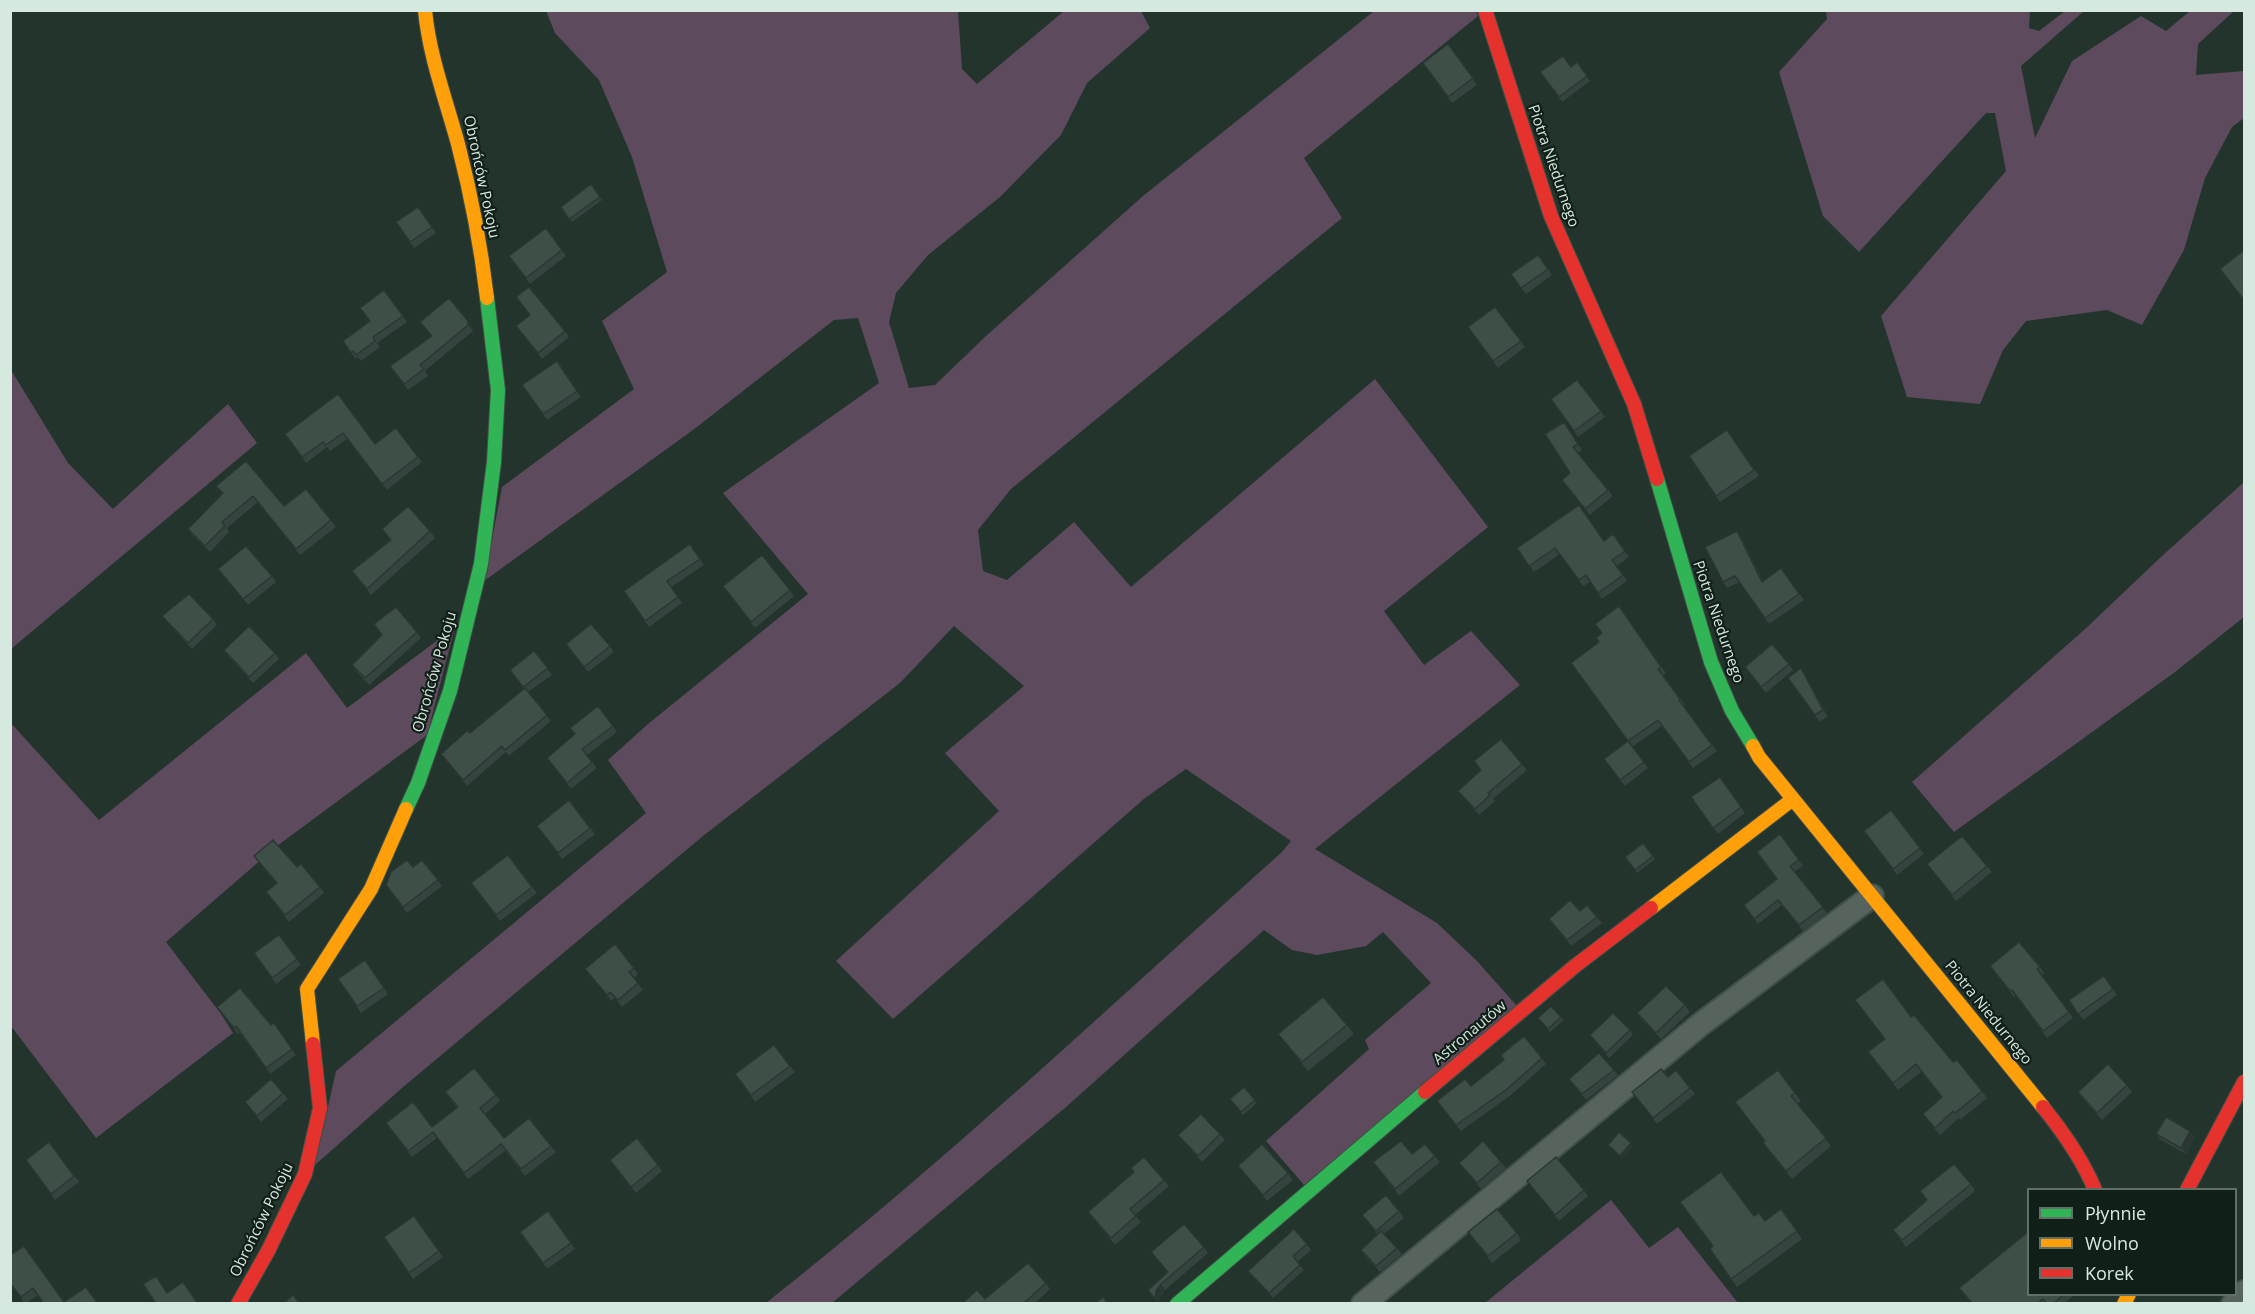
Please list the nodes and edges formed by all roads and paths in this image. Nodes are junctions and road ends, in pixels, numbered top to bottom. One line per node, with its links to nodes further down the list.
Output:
1 (425, 10): 9 (street, Obrońców Pokoju)
2 (1485, 10): 3 (street, Piotra Niedurnego)
3 (1793, 799): 4 (street, Piotra Niedurnego); 10 (street, Astronautów)
4 (1872, 896): 6 (street, Piotra Niedurnego); 11 (street)
5 (2244, 1082): 7 (street)
6 (2094, 1188)
7 (2188, 1188)
8 (2244, 1292): 12 (street)
9 (238, 1304)
10 (1177, 1304)
11 (1363, 1304)
12 (2233, 1304)

